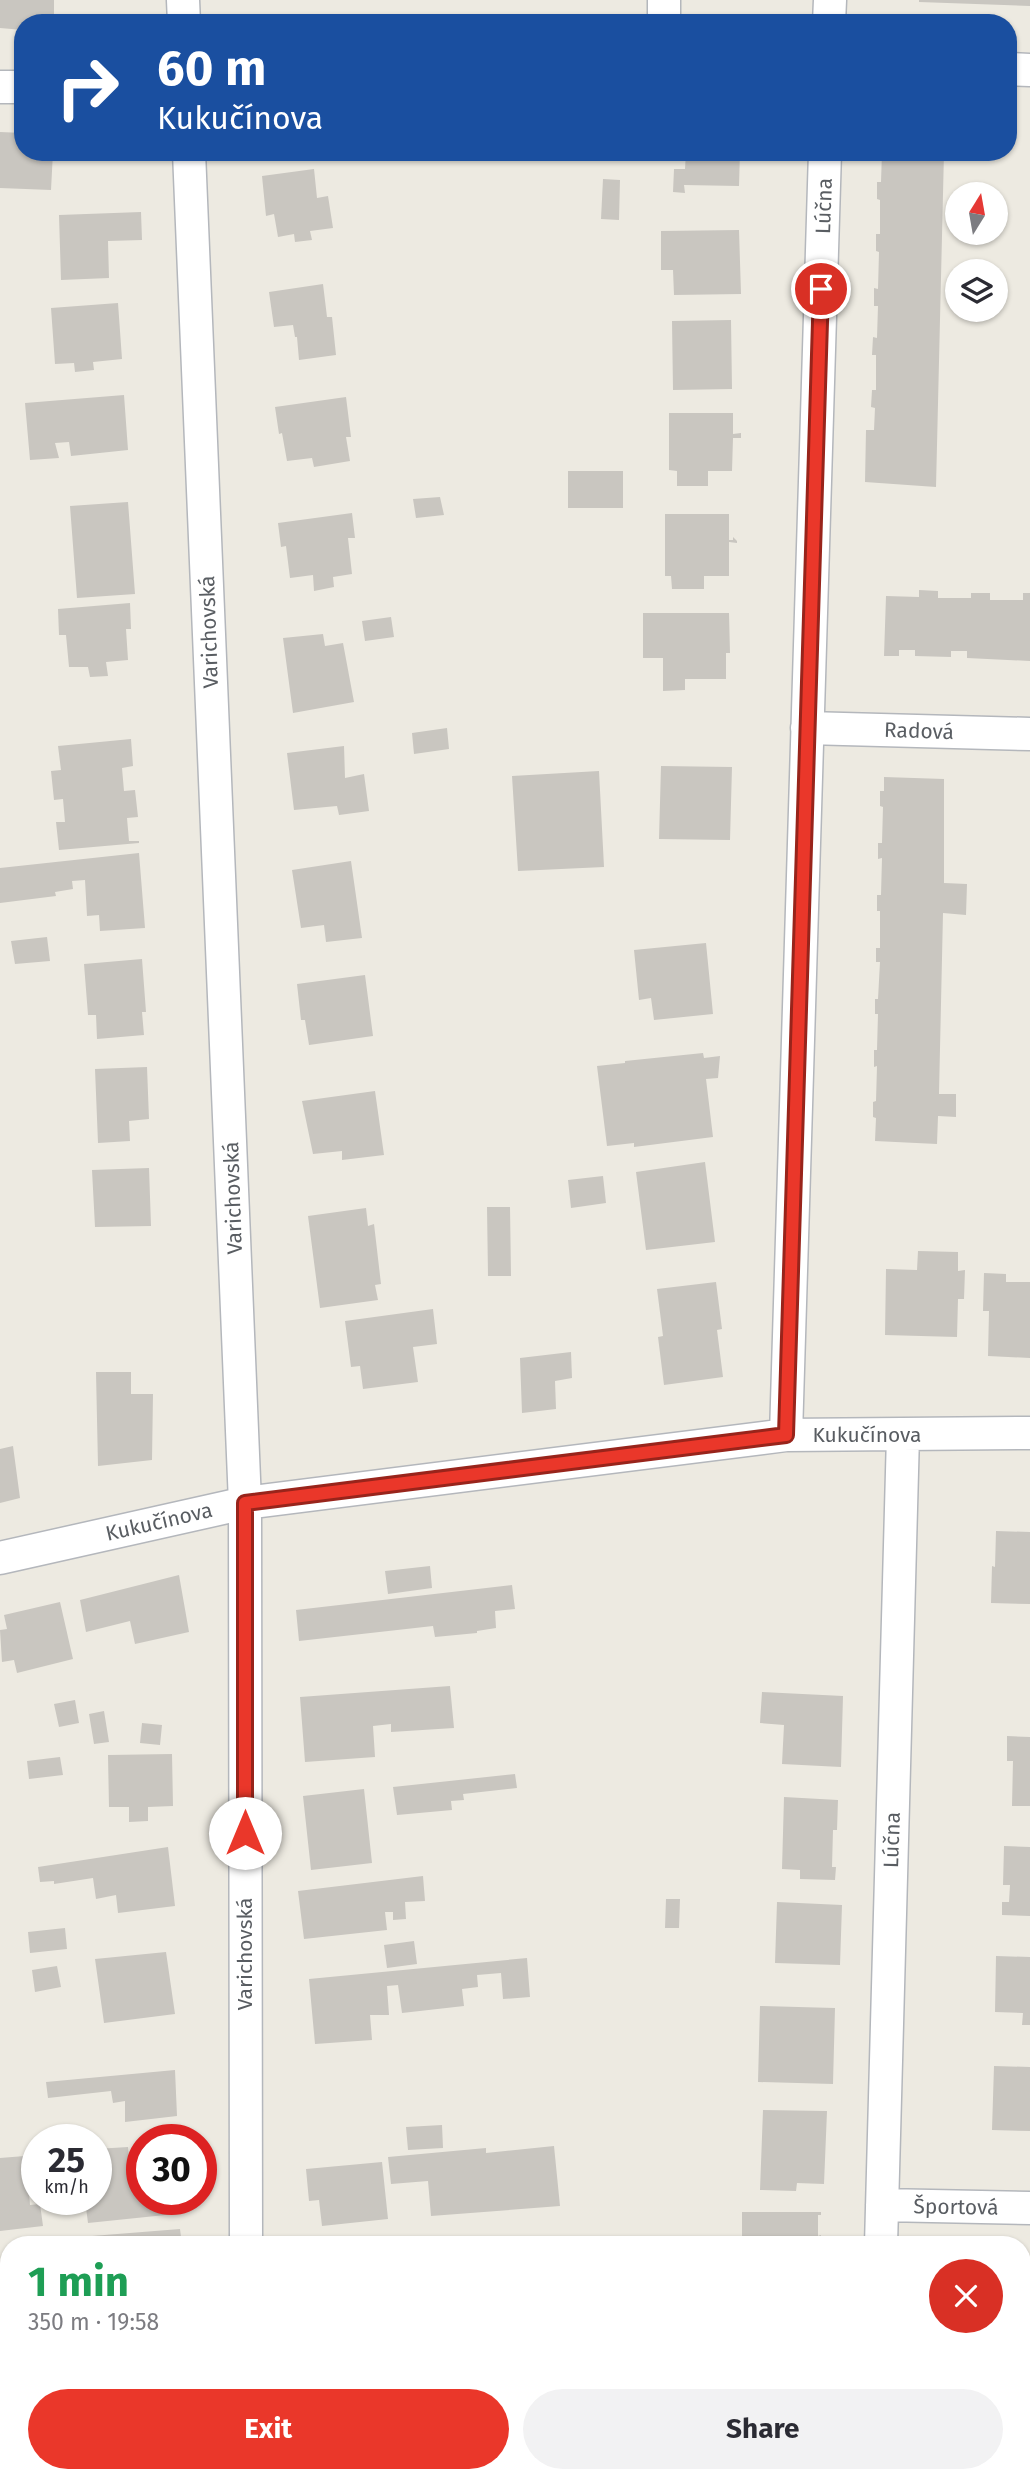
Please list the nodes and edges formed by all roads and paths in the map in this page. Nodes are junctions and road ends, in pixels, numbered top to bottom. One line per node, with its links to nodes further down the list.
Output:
1 (190, 161): 8 (street, Varichovská)
2 (825, 161): 3 (street, Lúčna)
3 (807, 728): 4 (street, Radová); 6 (street, Lúčna)
4 (1030, 734)
5 (1030, 1433): 7 (street, Kukučínova)
6 (786, 1435): 7 (street, Kukučínova); 8 (street, Kukučínova)
7 (903, 1435): 10 (street, Lúčna)
8 (245, 1503): 9 (street, Kukučínova); 12 (street, Varichovská)
9 (0, 1558)
10 (882, 2205): 11 (street, Športová); 13 (street, Lúčna)
11 (1030, 2208)
12 (246, 2236)
13 (881, 2236)

